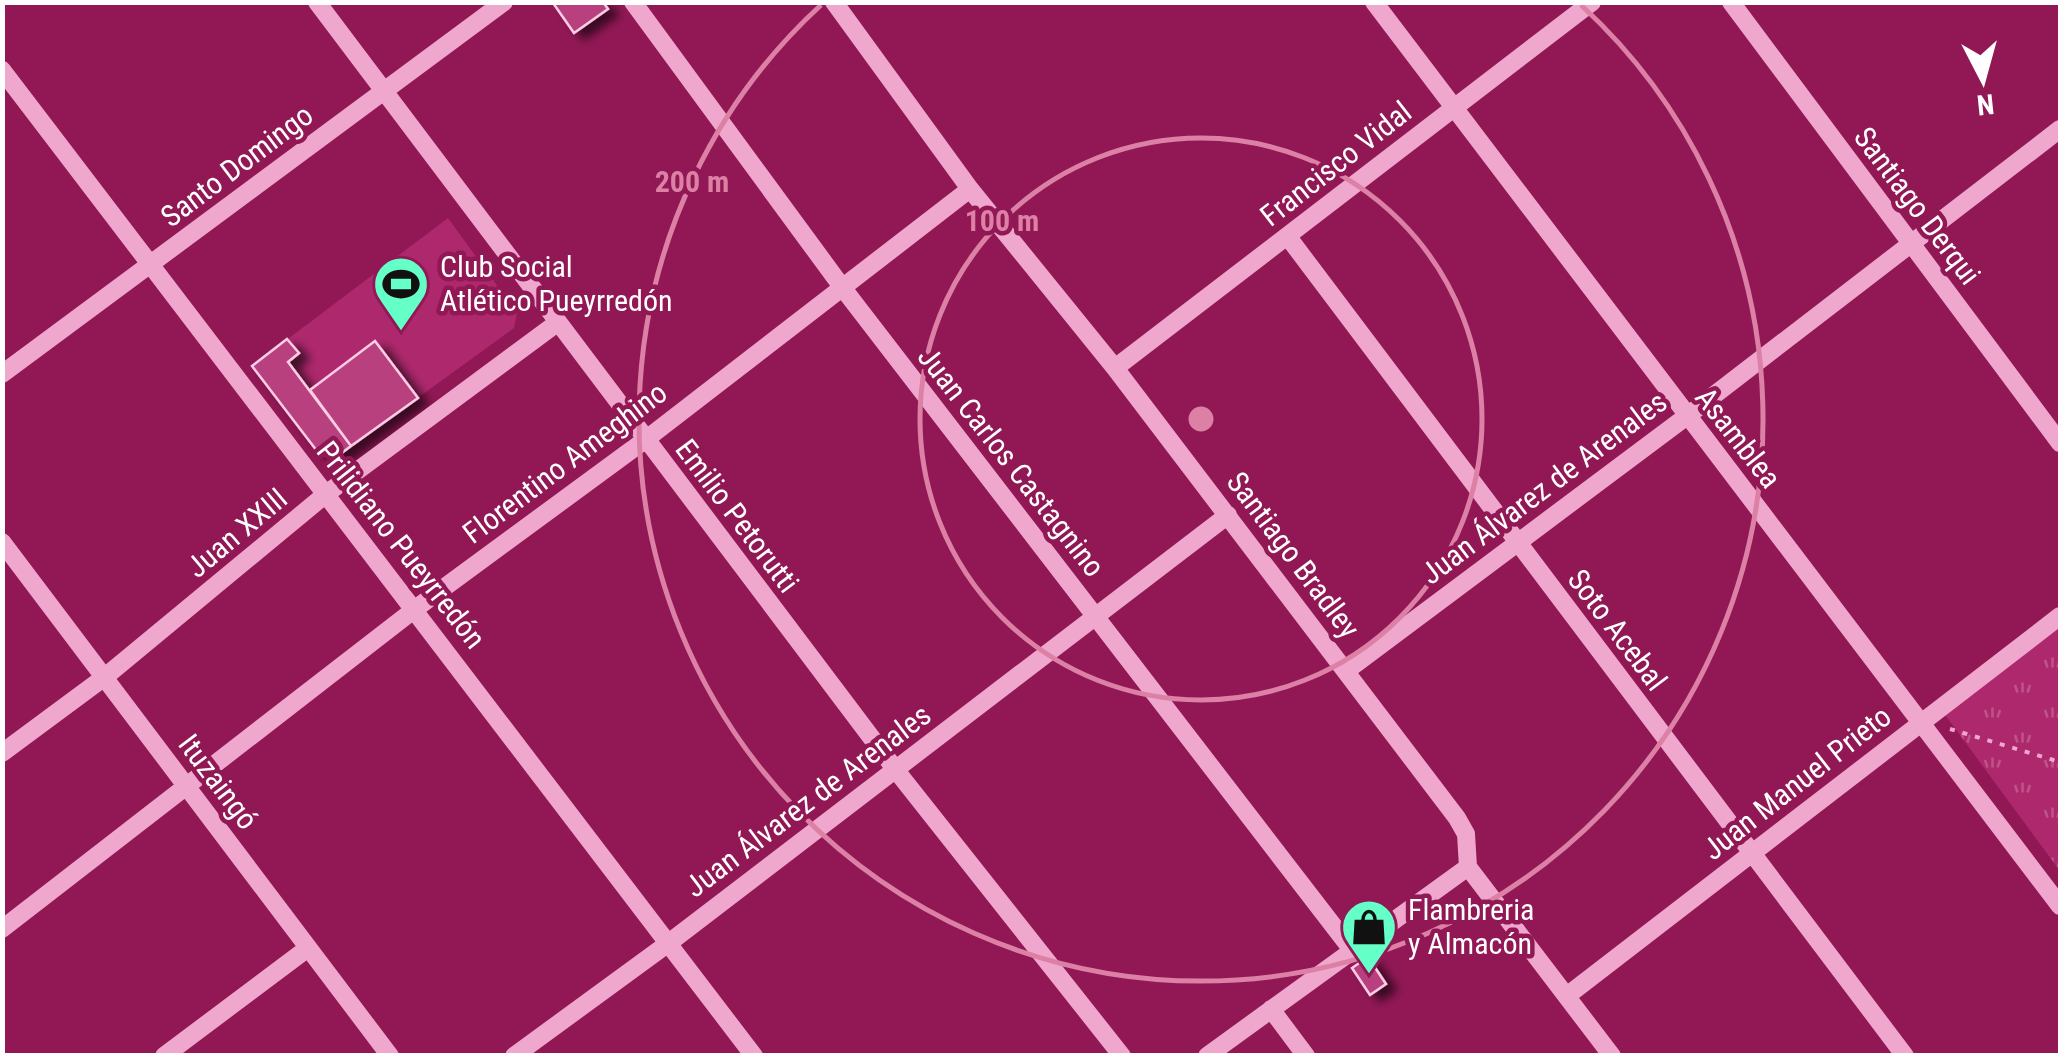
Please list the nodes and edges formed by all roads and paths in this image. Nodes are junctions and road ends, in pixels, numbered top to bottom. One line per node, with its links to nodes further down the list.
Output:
1 (317, 2): 9 (street, Emilio Petorutti)
2 (504, 2): 9 (street, Santo Domingo)
3 (633, 2): 16 (street, Juan Carlos Castagnino)
4 (1374, 2): 10 (street, Asamblea)
5 (1592, 2): 10 (street, Francisco Vidal)
6 (1731, 2): 14 (street, Santiago Derqui)
7 (844, 6): 12 (street, Santiago Bradley)
8 (2, 70): 15 (street, Prilidiano Pueyrredón)
9 (382, 92): 15 (street, Santo Domingo); 17 (street, Emilio Petorutti)
10 (1453, 107): 13 (street, Francisco Vidal); 20 (street, Asamblea)
11 (2060, 128): 14 (street, Juan Álvarez de Arenales)
12 (970, 190): 16 (street, Florentino Ameghino); 18 (street, Santiago Bradley)
13 (1288, 237): 18 (street, Francisco Vidal); 26 (street, Soto Acebal)
14 (1912, 244): 20 (street, Juan Álvarez de Arenales); 22 (street, Santiago Derqui)
15 (152, 263): 19 (street, Santo Domingo); 23 (street, Prilidiano Pueyrredón)
16 (842, 287): 21 (street, Florentino Ameghino); 29 (street, Juan Carlos Castagnino)
17 (557, 323): 21 (street, Emilio Petorutti); 23 (street, Juan XXIII)
18 (1115, 368): 24 (street, Santiago Bradley)
19 (2, 374)
20 (1686, 416): 26 (street, Juan Álvarez de Arenales); 32 (street, Asamblea)
21 (645, 440): 27 (street, Florentino Ameghino); 35 (street, Emilio Petorutti)
22 (2060, 443)
23 (326, 494): 27 (street, Prilidiano Pueyrredón); 31 (street, Juan XXIII)
24 (1228, 515): 29 (street, Juan Álvarez de Arenales); 30 (street, Santiago Bradley)
25 (2, 542): 31 (street, Ituzaingó)
26 (1516, 542): 30 (street, Juan Álvarez de Arenales); 37 (street, Soto Acebal)
27 (414, 608): 36 (street, Florentino Ameghino); 41 (street, Prilidiano Pueyrredón)
28 (2060, 616): 32 (street, Juan Manuel Prieto)
29 (1096, 617): 35 (street, Juan Álvarez de Arenales); 43 (street, Juan Carlos Castagnino)
30 (1346, 671): 38 (street, Santiago Bradley)
31 (106, 676): 33 (street, Juan XXIII); 36 (street, Ituzaingó)
32 (1922, 721): 34 (path); 37 (street, Juan Manuel Prieto); 39 (street, Asamblea)
33 (2, 752)
34 (2060, 762)
35 (895, 769): 41 (street, Juan Álvarez de Arenales); 50 (street, Emilio Petorutti)
36 (187, 788): 40 (street, Florentino Ameghino); 42 (street, Ituzaingó)
37 (1752, 854): 44 (street, Juan Manuel Prieto); 54 (street, Soto Acebal)
38 (1468, 867): 43 (street); 44 (street, Santiago Bradley)
39 (2060, 906)
40 (2, 929)
41 (670, 942): 48 (street, Juan Álvarez de Arenales); 49 (street, Prilidiano Pueyrredón)
42 (308, 948): 46 (street); 47 (street, Ituzaingó)
43 (1352, 950): 45 (street)
44 (1568, 995): 53 (street, Santiago Bradley)
45 (1271, 1009): 51 (street); 52 (street)
46 (164, 1056)
47 (390, 1056)
48 (514, 1056)
49 (754, 1056)
50 (1122, 1056)
51 (1208, 1056)
52 (1306, 1056)
53 (1612, 1056)
54 (1904, 1056)

